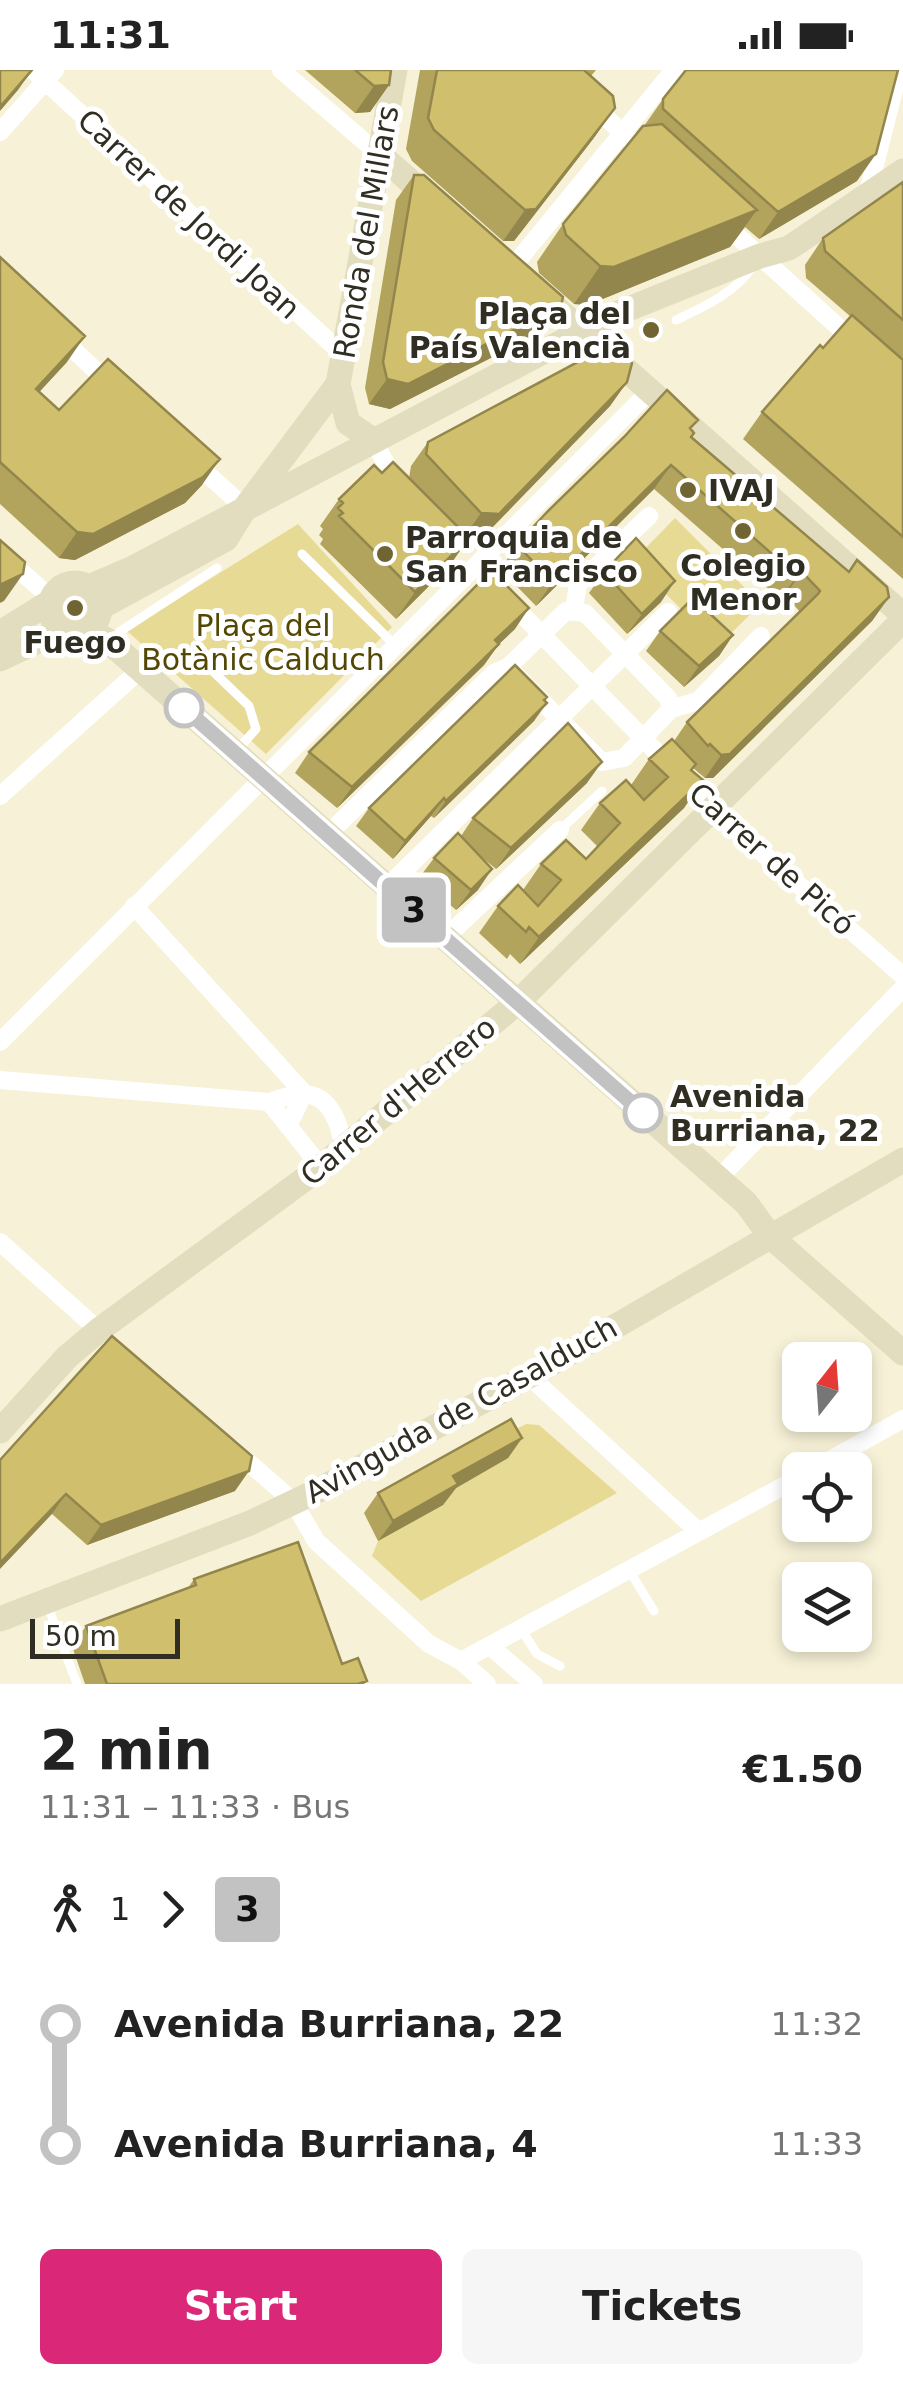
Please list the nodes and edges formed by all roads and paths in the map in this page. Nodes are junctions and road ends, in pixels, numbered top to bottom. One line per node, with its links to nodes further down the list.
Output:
1 (281, 70): 10 (street)
2 (395, 70): 10 (main road, Ronda del Millars)
3 (674, 70): 9 (street)
4 (880, 70): 6 (street)
5 (44, 74): 8 (street); 21 (street, Carrer de Jordi Joan)
6 (899, 81): 13 (street)
7 (581, 95): 9 (street)
8 (0, 132)
9 (623, 133): 11 (street); 17 (street)
10 (380, 155): 15 (main road); 21 (main road, Ronda del Millars)
11 (663, 169)
12 (903, 171): 13 (main road)
13 (867, 196): 16 (main road)
14 (703, 205): 16 (street)
15 (453, 218)
16 (760, 256): 19 (lane); 20 (main road); 22 (street)
17 (503, 263): 20 (main road)
18 (42, 320): 25 (street)
19 (676, 320)
20 (584, 332): 24 (main road); 26 (main road)
21 (346, 357): 23 (main road, Ronda del Millars)
22 (874, 360)
23 (338, 384): 26 (main road, Ronda del Millars); 29 (main road)
24 (650, 390): 34 (street); 40 (main road)
25 (125, 398)
26 (373, 440): 28 (street); 29 (main road)
27 (180, 449): 29 (street)
28 (407, 496)
29 (244, 508): 39 (main road)
30 (649, 516): 37 (street)
31 (458, 549): 34 (street, Carrer de Picó)
32 (0, 553): 36 (street)
33 (302, 554): 45 (lane)
34 (474, 565): 43 (street, Carrer de Picó); 45 (street)
35 (217, 568): 39 (lane)
36 (50, 600): 39 (main road); 41 (main road); 42 (main road)
37 (574, 610): 43 (street); 46 (street)
38 (668, 612): 46 (street)
39 (97, 616): 41 (main road); 50 (main road)
40 (903, 617): 59 (main road, Carrer d'Herrero)
41 (61, 630): 48 (main road)
42 (0, 633)
43 (542, 634): 49 (street); 51 (street, Carrer de Picó)
44 (761, 636): 52 (street)
45 (395, 645): 56 (street)
46 (625, 654): 51 (street); 52 (street)
47 (199, 658): 55 (lane)
48 (0, 659)
49 (508, 667): 53 (street); 61 (street)
50 (141, 669): 55 (main road); 58 (street)
51 (592, 686): 53 (street); 54 (street, Carrer de Picó)
52 (671, 710): 54 (street)
53 (559, 718): 54 (street); 62 (street)
54 (644, 739): 59 (street, Carrer de Picó)
55 (235, 753): 56 (main road)
56 (264, 778): 61 (main road); 63 (street)
57 (602, 791): 60 (lane)
58 (0, 796)
59 (712, 809): 65 (street, Carrer de Picó); 67 (main road, Carrer d'Herrero)
60 (560, 830): 64 (street)
61 (328, 834): 62 (main road)
62 (387, 887): 64 (main road)
63 (134, 906): 68 (street); 70 (street)
64 (444, 938): 67 (main road)
65 (903, 976)
66 (903, 988): 76 (street)
67 (518, 1002): 73 (main road, Carrer d'Herrero); 76 (main road)
68 (0, 1042)
69 (0, 1080): 71 (street)
70 (304, 1093): 71 (street); 72 (street); 73 (street)
71 (269, 1102): 72 (street)
72 (288, 1126): 75 (street)
73 (344, 1149): 75 (main road, Carrer d'Herrero)
74 (903, 1160): 77 (main road, Avinguda de Casalduch)
75 (322, 1167): 79 (main road, Carrer d'Herrero)
76 (718, 1178): 77 (main road)
77 (770, 1236): 80 (main road); 81 (main road, Avinguda de Casalduch)
78 (0, 1242): 79 (street)
79 (106, 1337): 83 (main road, Carrer d'Herrero)
80 (903, 1352)
81 (528, 1376): 87 (main road, Avinguda de Casalduch); 88 (street)
82 (903, 1419): 85 (street)
83 (0, 1431)
84 (218, 1436): 87 (street)
85 (844, 1452)
86 (782, 1487): 88 (street)
87 (293, 1501): 90 (main road, Avinguda de Casalduch); 95 (street)
88 (699, 1532): 89 (street)
89 (629, 1570): 91 (lane); 93 (street)
90 (46, 1601): 92 (main road, Avinguda de Casalduch); 97 (lane)
91 (654, 1612)
92 (0, 1619)
93 (521, 1629): 94 (street); 96 (lane)
94 (490, 1646): 95 (street); 99 (street)
95 (462, 1661): 98 (street)
96 (560, 1666)
97 (77, 1684)
98 (487, 1684)
99 (534, 1684)

